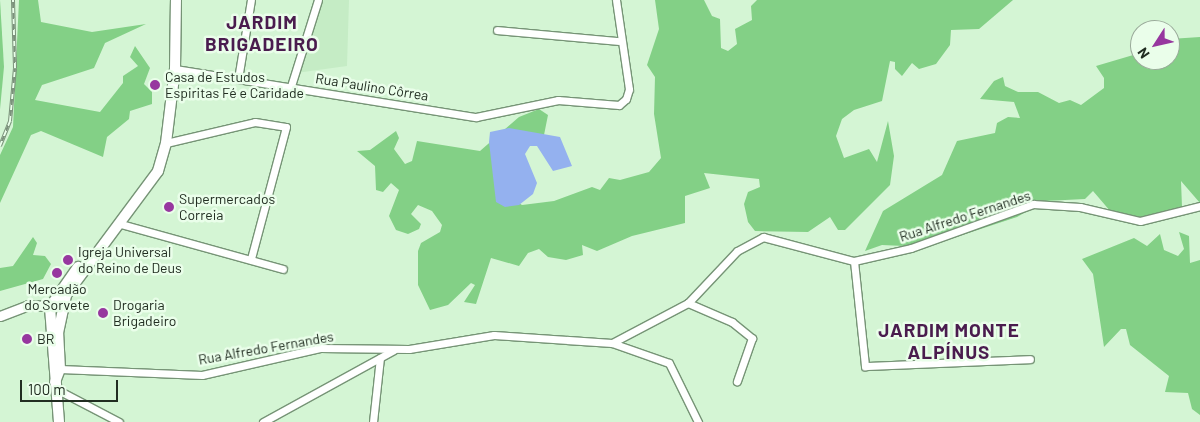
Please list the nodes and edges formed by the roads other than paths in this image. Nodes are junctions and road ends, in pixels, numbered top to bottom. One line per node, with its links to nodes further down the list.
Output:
1 (176, 0): 7 (main road)
2 (250, 0): 8 (street)
3 (318, 0): 9 (street)
4 (616, 0): 6 (street)
5 (497, 30): 6 (street)
6 (620, 41): 9 (street, Rua Paulino Côrrea)
7 (175, 69): 8 (street, Rua Paulino Côrrea); 10 (main road)
8 (238, 79): 9 (street, Rua Paulino Côrrea)
9 (291, 86)
10 (166, 143): 12 (main road); 13 (street)
11 (1200, 206): 14 (street, Rua Alfredo Fernandes)
12 (121, 224): 13 (street); 17 (main road); 18 (main road)
13 (251, 259): 15 (street)
14 (854, 261): 16 (street, Rua Alfredo Fernandes); 23 (street)
15 (283, 269)
16 (688, 303): 20 (street, Rua Alfredo Fernandes); 25 (street)
17 (62, 306): 18 (street); 24 (main road)
18 (50, 307): 19 (street); 26 (main road)
19 (0, 316)
20 (612, 343): 21 (street, Rua Alfredo Fernandes); 31 (street)
21 (394, 349): 22 (street); 24 (street, Rua Alfredo Fernandes)
22 (380, 358): 29 (street); 30 (street)
23 (1030, 358)
24 (60, 370): 26 (main road)
25 (737, 381)
26 (55, 386): 27 (main road); 28 (street)
27 (59, 422)
28 (119, 422)
29 (263, 422)
30 (373, 422)
31 (698, 422)

